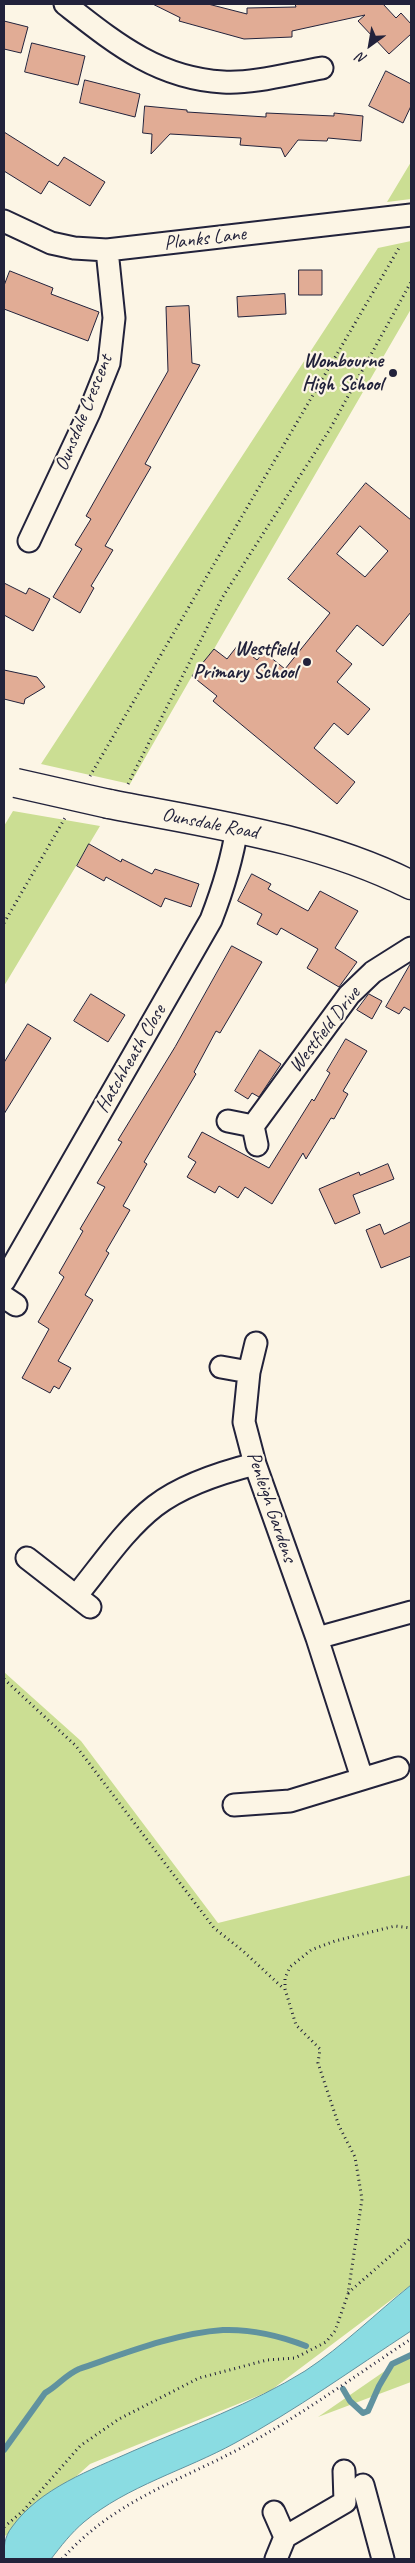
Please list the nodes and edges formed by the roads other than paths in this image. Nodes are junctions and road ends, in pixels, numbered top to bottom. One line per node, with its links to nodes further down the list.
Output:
1 (65, 4): 2 (street)
2 (322, 68)
3 (411, 215): 5 (street, Planks Lane)
4 (4, 221): 5 (street, Planks Lane)
5 (107, 250): 6 (street, Ounsdale Crescent)
6 (29, 541)
7 (10, 782): 8 (street, Ounsdale Road, bridge)
8 (237, 828): 9 (street, Ounsdale Road); 12 (street, Hatchheath Close)
9 (411, 885)
10 (411, 948): 11 (street, Westfield Drive)
11 (228, 1121)
12 (4, 1281)
13 (256, 1343): 15 (street, Penleigh Gardens)
14 (221, 1367): 15 (street)
15 (249, 1372): 16 (street, Penleigh Gardens)
16 (255, 1464): 17 (street); 19 (street, Penleigh Gardens)
17 (27, 1558)
18 (411, 1612): 19 (street)
19 (317, 1638): 21 (street, Penleigh Gardens)
20 (398, 1768): 21 (street)
21 (362, 1778): 22 (street)
22 (234, 1805)
23 (344, 2470): 26 (street)
24 (363, 2485): 28 (street)
25 (274, 2512): 26 (street)
26 (284, 2537): 27 (street)
27 (276, 2559)
28 (383, 2559)

